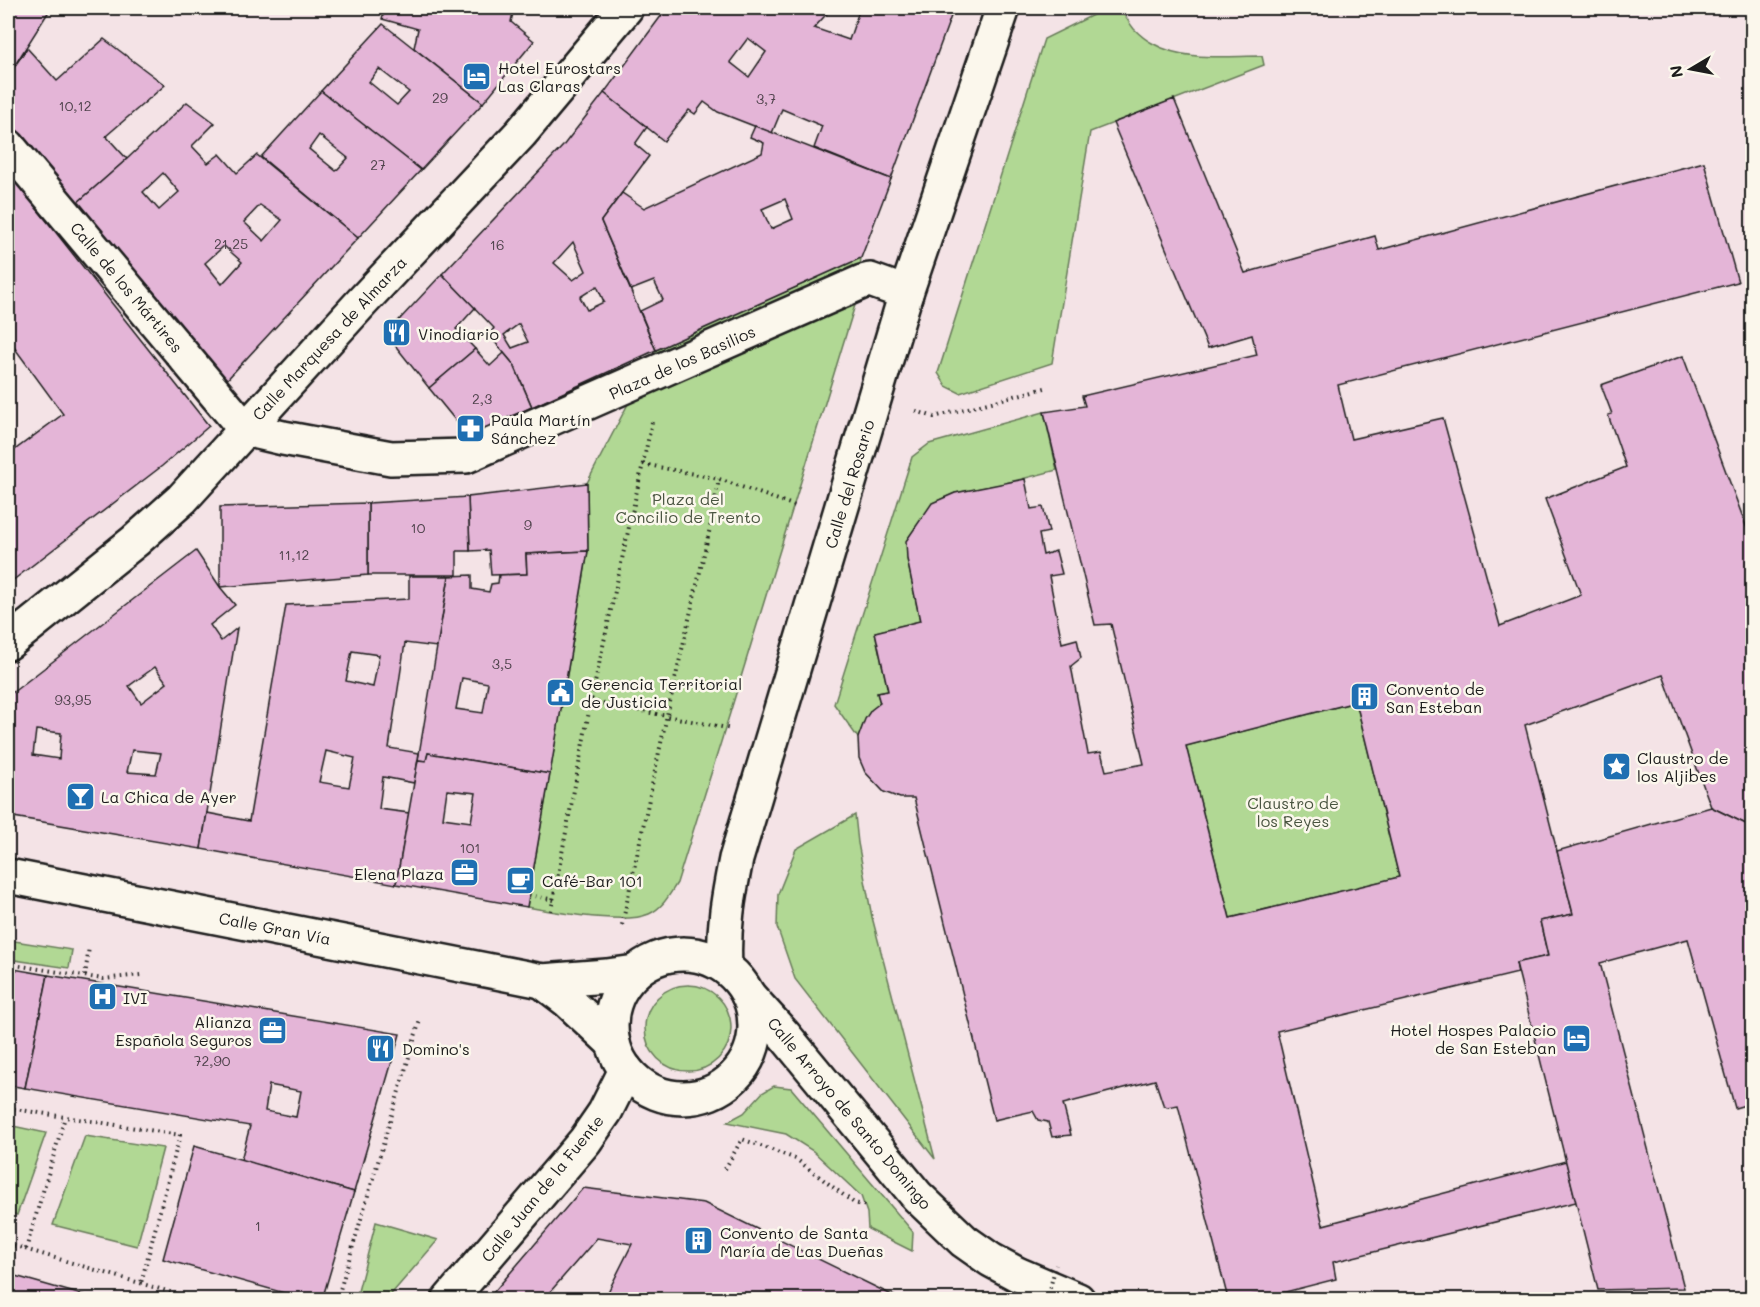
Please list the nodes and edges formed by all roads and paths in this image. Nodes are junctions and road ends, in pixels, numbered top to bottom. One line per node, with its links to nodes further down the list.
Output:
1 (626, 8): 8 (street, Calle Marquesa de Almarza)
2 (1003, 8): 4 (street, Calle del Rosario)
3 (8, 146): 8 (street, Calle de los Mártires)
4 (906, 293): 5 (street, Plaza de los Basilios); 7 (street, Calle del Rosario)
5 (663, 370): 8 (street, Plaza de los Basilios); 9 (path)
6 (1045, 388): 7 (path)
7 (876, 396): 23 (street, Calle del Rosario)
8 (245, 429): 12 (street, Calle Marquesa de Almarza)
9 (643, 464): 10 (path); 13 (path)
10 (719, 480): 11 (path); 14 (path)
11 (802, 508)
12 (8, 643)
13 (591, 701): 14 (path); 18 (path)
14 (667, 715): 15 (path); 20 (path)
15 (733, 729)
16 (8, 876): 27 (street, Calle Gran Vía)
17 (529, 896): 18 (path)
18 (554, 900): 19 (path)
19 (551, 912)
20 (622, 925)
21 (89, 947): 26 (path)
22 (8, 964): 26 (path)
23 (725, 967): 24 (street); 28 (street)
24 (635, 972): 27 (street, Calle Gran Vía); 30 (street)
25 (141, 975): 26 (path)
26 (85, 976)
27 (542, 981): 30 (street, Calle Gran Vía)
28 (748, 994): 30 (street); 43 (street, Calle Arroyo de Santo Domingo)
29 (420, 1020): 40 (path)
30 (619, 1057): 41 (street, Calle Juan de la Fuente)
31 (8, 1108): 32 (path)
32 (65, 1117): 36 (path); 38 (path)
33 (725, 1169): 34 (path)
34 (865, 1205)
35 (8, 1244): 36 (path)
36 (26, 1249): 38 (path)
37 (1056, 1265): 42 (path, bridge)
38 (141, 1283): 39 (path)
39 (197, 1299)
40 (337, 1299)
41 (449, 1299)
42 (1047, 1299)
43 (1078, 1299)

